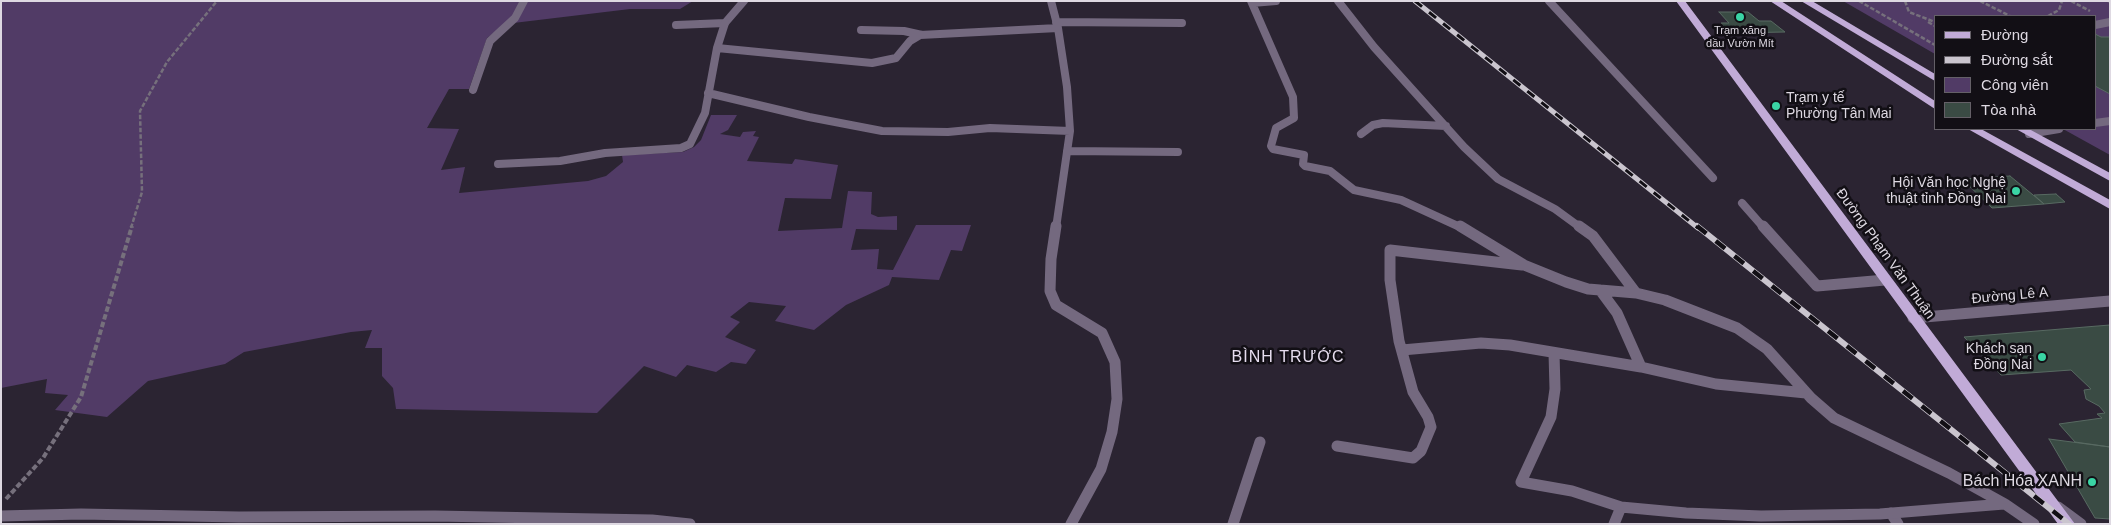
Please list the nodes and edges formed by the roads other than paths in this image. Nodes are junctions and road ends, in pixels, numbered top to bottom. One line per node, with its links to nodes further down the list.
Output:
1 (524, 1): 21 (street)
2 (744, 1): 12 (street)
3 (1051, 1): 15 (street)
4 (1276, 1): 10 (street)
5 (1338, 1): 26 (street)
6 (1549, 1): 35 (street)
7 (1680, 1): 40 (main road, Đường Phạm Văn Thuận)
8 (1774, 1): 23 (main road)
9 (1805, 1): 20 (main road)
10 (1252, 2): 39 (street)
11 (2110, 22): 16 (street)
12 (725, 23): 14 (street); 19 (street)
13 (1182, 23): 15 (street)
14 (676, 25)
15 (1057, 25): 18 (street); 29 (street)
16 (2096, 25)
17 (861, 30): 18 (street)
18 (922, 35): 19 (street)
19 (717, 48): 22 (street)
20 (1934, 77)
21 (473, 90)
22 (708, 93): 29 (street); 34 (street)
23 (1934, 105)
24 (2110, 121): 25 (street)
25 (2096, 123)
26 (1446, 126): 31 (street); 42 (street)
27 (1975, 130): 38 (main road)
28 (2042, 130): 30 (street)
29 (1070, 131): 32 (street)
30 (2025, 131): 36 (main road)
31 (1361, 134)
32 (1067, 151): 33 (street); 60 (street)
33 (1178, 152)
34 (498, 164)
35 (1713, 178)
36 (2110, 178)
37 (1742, 203): 40 (street)
38 (2110, 205)
39 (1524, 265): 41 (street); 45 (street)
40 (1885, 280): 44 (main road, Đường Phạm Văn Thuận)
41 (1600, 290): 42 (street); 47 (street)
42 (1636, 293): 48 (street)
43 (2110, 301): 44 (street, Đường Lê A)
44 (1913, 318): 51 (main road, Đường Phạm Văn Thuận)
45 (1402, 350): 46 (street); 50 (street)
46 (1554, 353): 47 (street); 53 (street)
47 (1641, 367): 48 (street)
48 (1806, 392): 52 (street)
49 (1260, 442): 61 (street)
50 (1337, 446)
51 (2051, 502): 65 (main road, Đường Phạm Văn Thuận); 66 (street)
52 (2005, 504): 54 (street); 64 (street)
53 (1621, 507): 56 (street); 62 (street)
54 (1891, 512): 56 (street); 63 (street)
55 (1, 516): 57 (street)
56 (1737, 519)
57 (239, 520): 58 (street)
58 (525, 520): 59 (street)
59 (690, 524)
60 (1071, 524)
61 (1233, 524)
62 (1614, 524)
63 (1898, 524)
64 (2034, 524)
65 (2067, 524)
66 (2081, 524)

